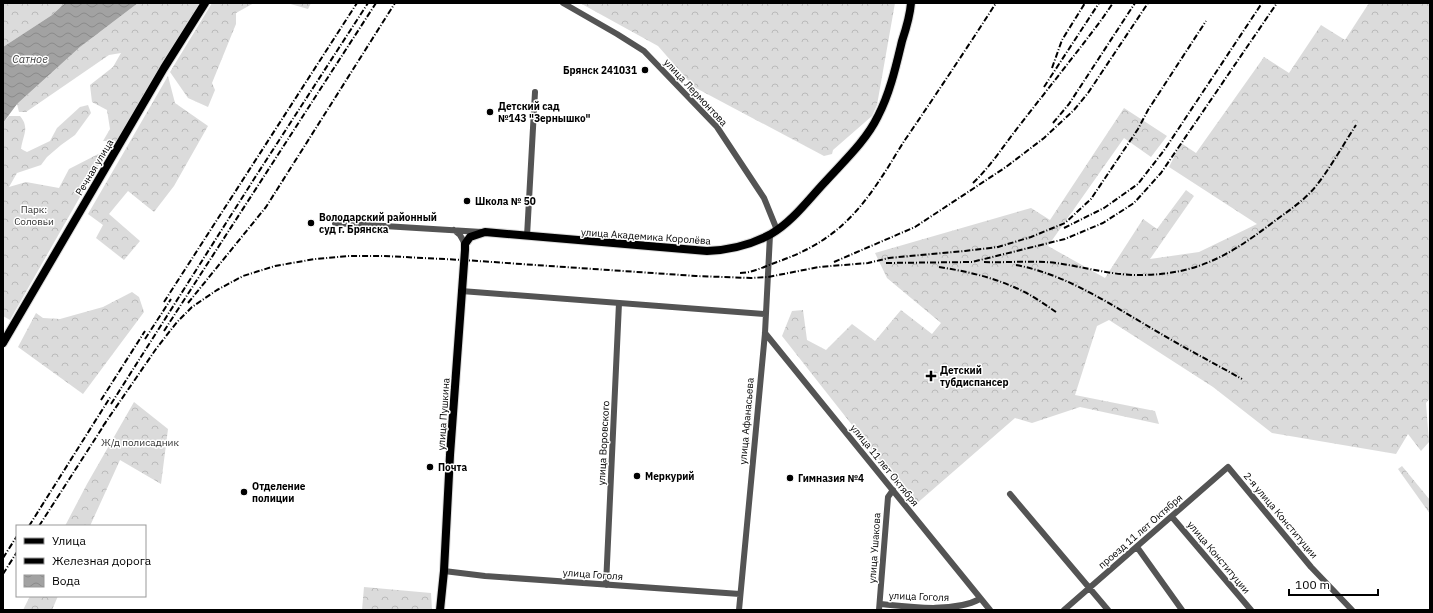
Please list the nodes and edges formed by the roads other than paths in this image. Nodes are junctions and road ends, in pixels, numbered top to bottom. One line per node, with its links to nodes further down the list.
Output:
1 (205, 3): 16 (main road, Речная улица)
2 (563, 3): 7 (street, улица Лермонтова)
3 (911, 3): 7 (main road, улица Академика Королёва)
4 (535, 92): 10 (street)
5 (335, 224): 6 (street, улица Академика Королёва)
6 (454, 230): 8 (street, улица Академика Королёва); 11 (street)
7 (778, 230): 9 (main road, улица Академика Королёва)
8 (485, 232): 10 (main road, улица Академика Королёва); 11 (main road)
9 (770, 235): 10 (main road, улица Академика Королёва); 14 (street, улица Афанасьева)
10 (527, 236)
11 (465, 244): 12 (main road, улица Пушкина)
12 (461, 291): 13 (street); 22 (main road, улица Пушкина)
13 (619, 303): 14 (street); 23 (street, улица Воровского)
14 (765, 314): 15 (street, улица Афанасьева)
15 (765, 333): 18 (street, улица 11 лет Октября); 25 (street, улица Афанасьева)
16 (3, 343)
17 (1228, 467): 20 (street, проезд 11 лет Октября); 35 (street, 2-я улица Конституции)
18 (893, 490): 26 (street, улица 11 лет Октября); 27 (street, улица Ушакова)
19 (1010, 494): 24 (street)
20 (1172, 517): 21 (street, проезд 11 лет Октября); 34 (street, улица Конституции)
21 (1137, 547): 24 (street, проезд 11 лет Октября); 33 (street)
22 (444, 571): 23 (street, улица Гоголя); 28 (main road, улица Пушкина)
23 (606, 585): 25 (street, улица Гоголя)
24 (1090, 588): 31 (street, проезд 11 лет Октября); 32 (street)
25 (740, 594): 29 (street, улица Афанасьева)
26 (980, 599): 27 (street, улица Гоголя); 30 (street, улица 11 лет Октября)
27 (879, 607)
28 (440, 610)
29 (739, 610)
30 (990, 610)
31 (1064, 610)
32 (1108, 610)
33 (1182, 610)
34 (1251, 610)
35 (1352, 610)

